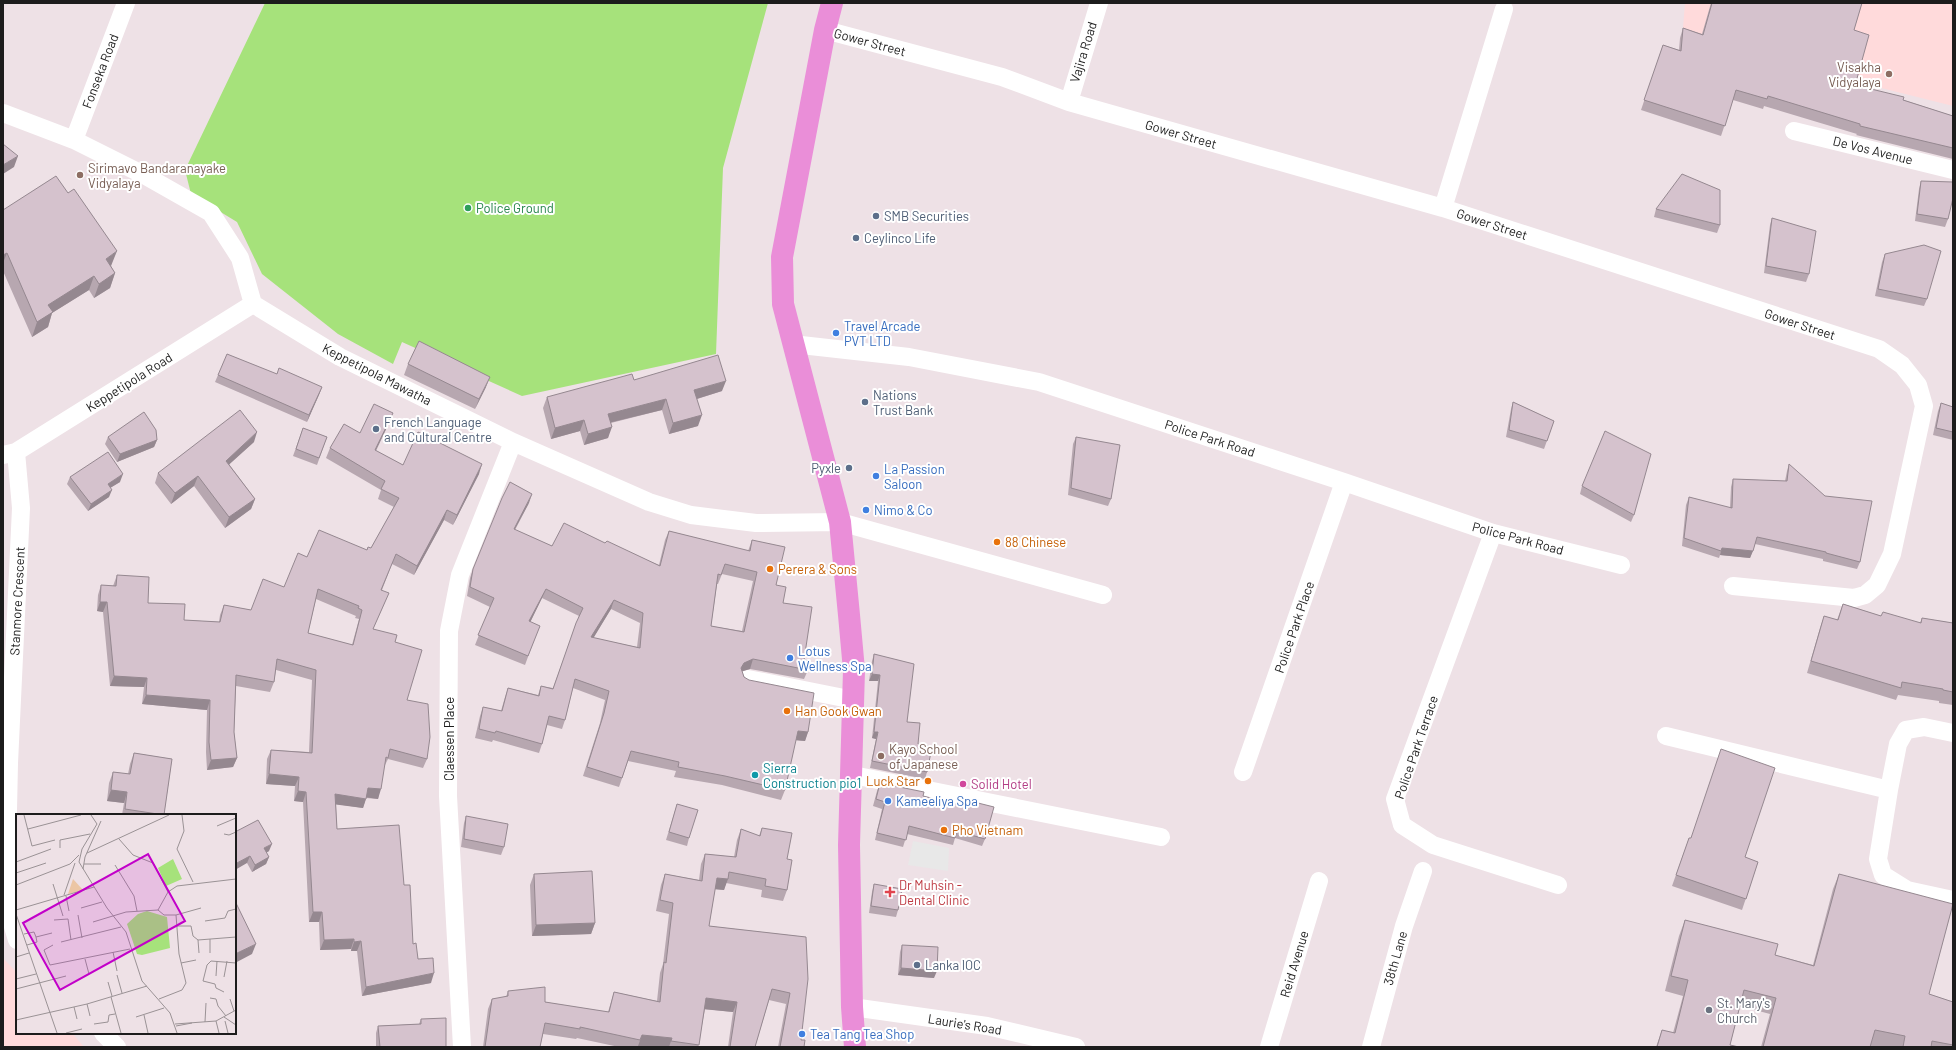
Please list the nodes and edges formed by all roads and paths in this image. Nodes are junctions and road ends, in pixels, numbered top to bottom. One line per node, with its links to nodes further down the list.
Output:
1 (126, 3): 9 (street, Fonseka Road)
2 (832, 3): 5 (highway)
3 (1099, 3): 6 (street, Vajira Road)
4 (1504, 9): 11 (street)
5 (825, 30): 6 (street, Gower Street); 13 (highway)
6 (1069, 102): 11 (street, Gower Street)
7 (3, 113): 9 (street)
8 (1794, 131): 10 (street, De Vos Avenue)
9 (74, 140): 12 (street)
10 (1953, 170)
11 (1443, 208): 20 (street, Gower Street)
12 (253, 304): 14 (street, Keppetipola Mawatha); 15 (street, Keppetipola Road)
13 (792, 344): 16 (street, Police Park Road); 17 (highway)
14 (513, 442): 17 (street, Keppetipola Mawatha); 38 (street, Claessen Place)
15 (9, 454): 34 (street, Stanmore Crescent)
16 (1344, 482): 18 (street, Police Park Road); 26 (street, Police Park Place)
17 (840, 522): 21 (street, Keppetipola Mawatha); 23 (highway)
18 (1493, 533): 19 (street, Police Park Road); 32 (street, Police Park Terrace)
19 (1621, 565)
20 (1733, 586)
21 (1102, 595)
22 (748, 679): 23 (street)
23 (854, 700): 27 (highway)
24 (1953, 733): 28 (street)
25 (1666, 736): 28 (street)
26 (1243, 772)
27 (853, 775): 29 (street); 35 (highway)
28 (1888, 790): 33 (street)
29 (1162, 836)
30 (1422, 871): 42 (street, 38th Lane)
31 (1319, 881): 41 (street, Reid Avenue)
32 (1558, 884)
33 (1953, 900)
34 (16, 937)
35 (852, 1007): 39 (highway); 40 (street, Laurie's Road)
36 (103, 1034): 37 (street)
37 (117, 1047)
38 (462, 1047)
39 (855, 1047)
40 (1076, 1047)
41 (1269, 1047)
42 (1371, 1047)

